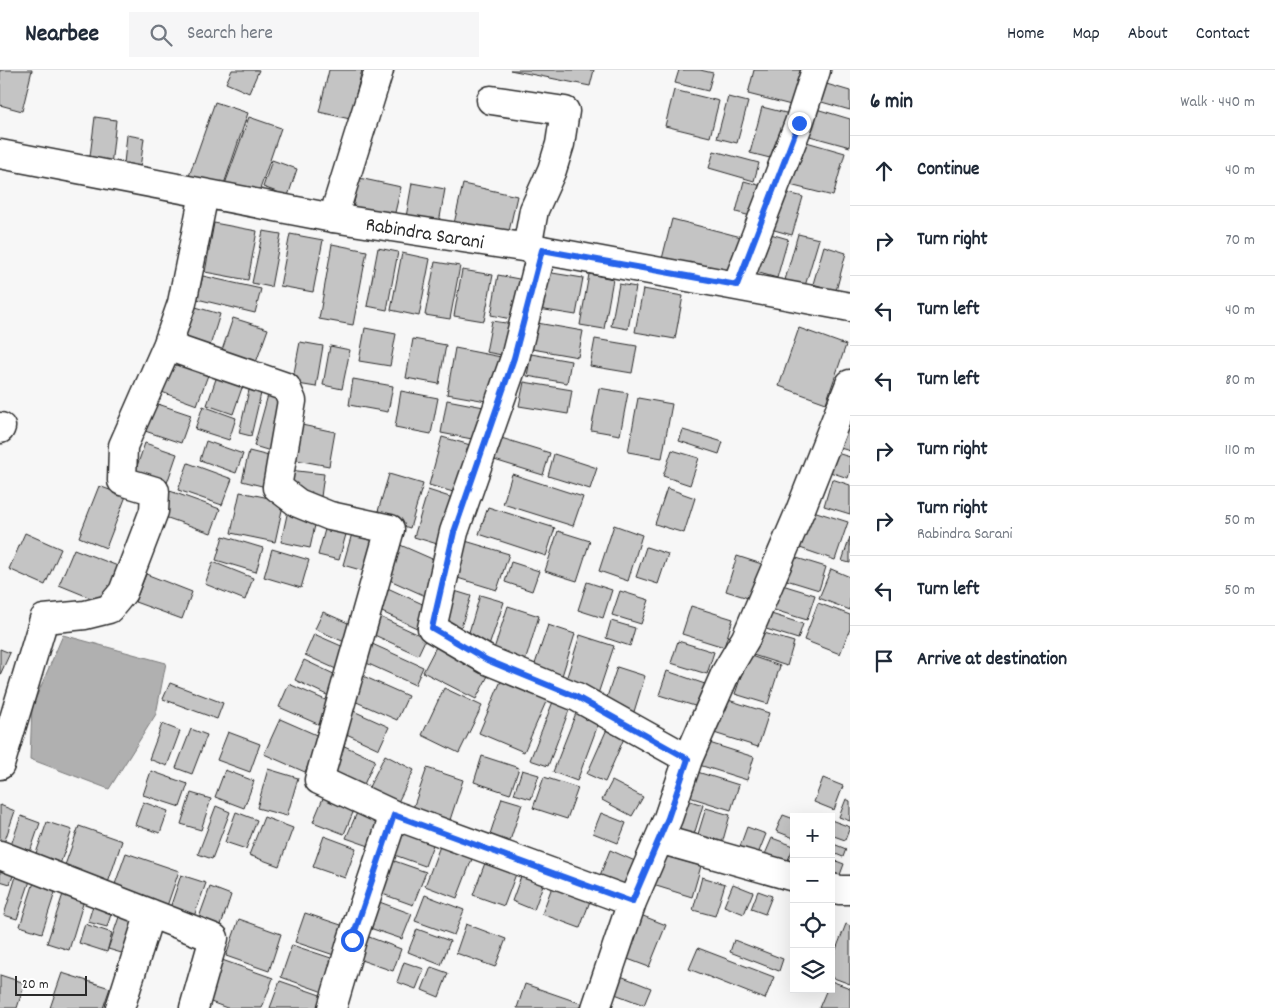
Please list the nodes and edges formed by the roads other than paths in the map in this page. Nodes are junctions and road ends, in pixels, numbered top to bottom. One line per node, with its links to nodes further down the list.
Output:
1 (379, 70): 6 (street)
2 (816, 70): 8 (street)
3 (491, 100): 7 (street)
4 (0, 154): 5 (street, Rabindra Sarani)
5 (204, 194): 6 (street, Rabindra Sarani); 10 (street)
6 (333, 218): 7 (street, Rabindra Sarani)
7 (534, 249): 8 (street, Rabindra Sarani); 12 (street)
8 (737, 285): 9 (street, Rabindra Sarani)
9 (850, 307)
10 (166, 346): 13 (street); 14 (street)
11 (850, 384): 12 (street)
12 (688, 759): 15 (street)
13 (0, 765)
14 (394, 815): 20 (street); 24 (street)
15 (659, 839): 17 (street); 20 (street)
16 (0, 856): 21 (street)
17 (790, 876)
18 (835, 889): 19 (street)
19 (850, 890)
20 (632, 902): 25 (street)
21 (150, 913): 22 (street); 23 (street)
22 (120, 1008)
23 (194, 1008)
24 (332, 1008)
25 (596, 1008)

